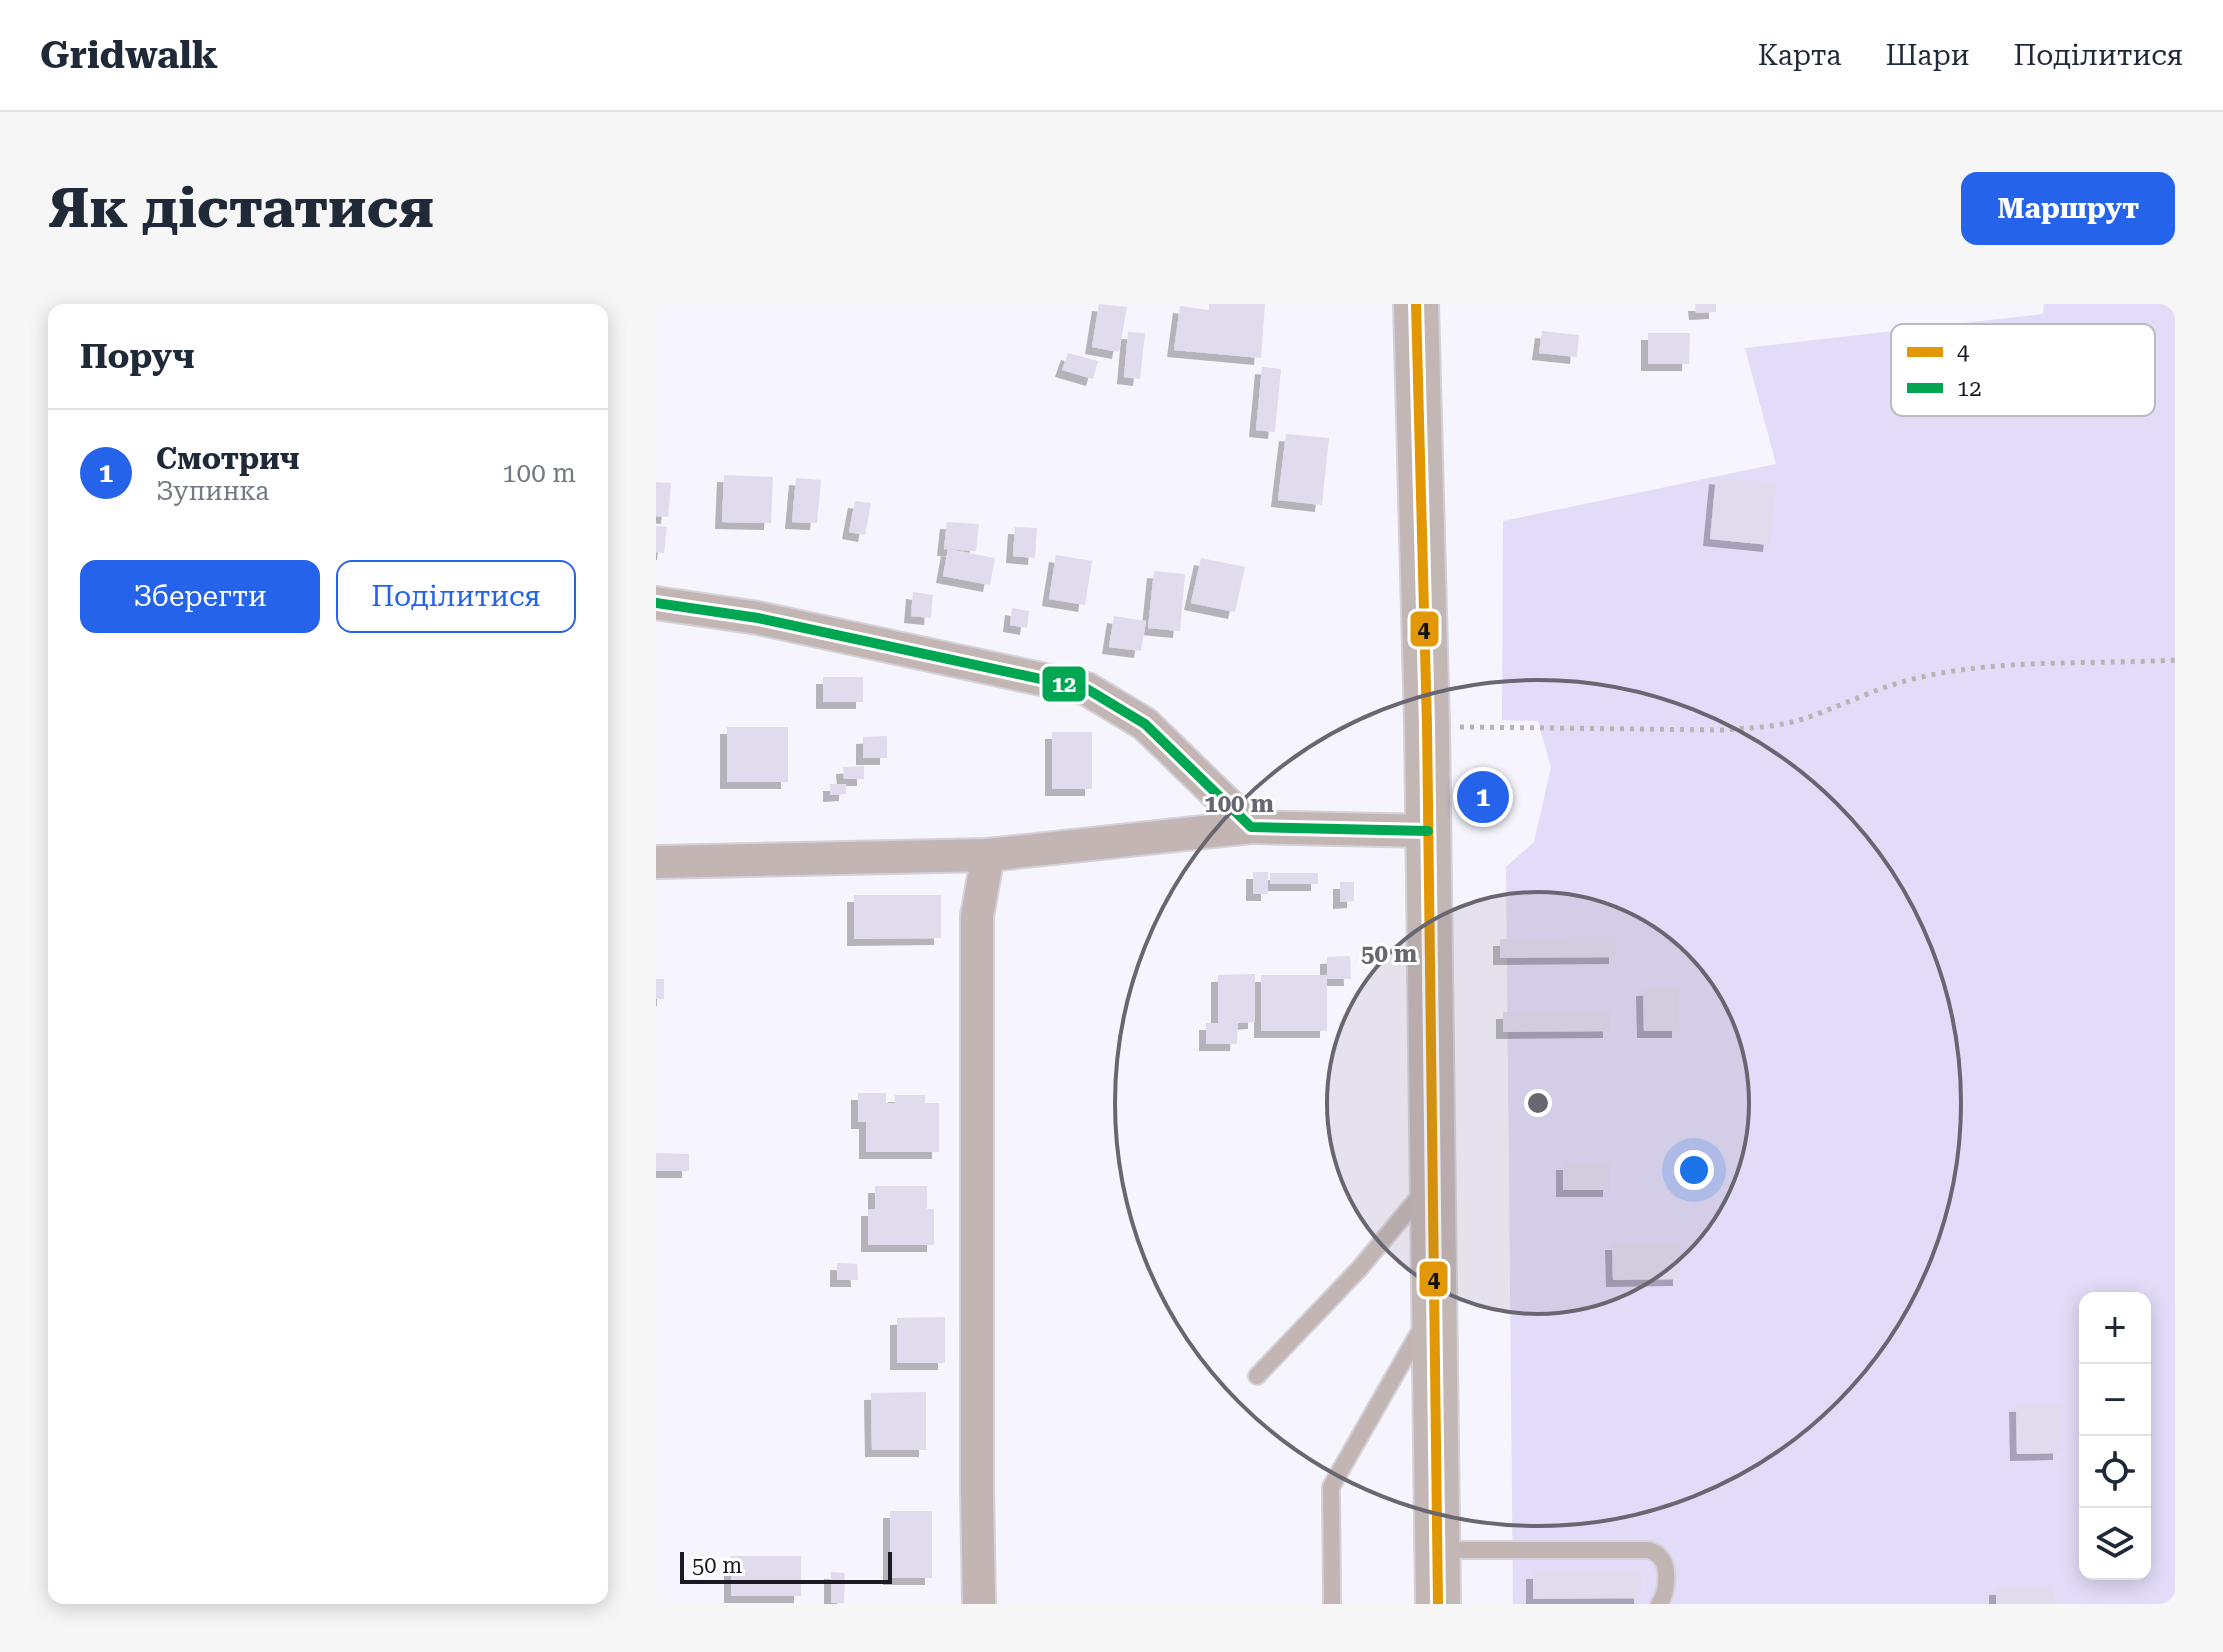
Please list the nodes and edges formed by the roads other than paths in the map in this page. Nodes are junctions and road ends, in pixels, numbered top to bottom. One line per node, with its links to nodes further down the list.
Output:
1 (1416, 304): 4 (main road)
2 (656, 603): 3 (street)
3 (1251, 827): 4 (street); 5 (street)
4 (1428, 831): 7 (main road)
5 (988, 855): 6 (street); 11 (street)
6 (656, 862)
7 (1433, 1181): 8 (main road); 9 (lane)
8 (1434, 1305): 10 (main road); 12 (lane)
9 (1257, 1376)
10 (1438, 1550): 13 (main road); 14 (lane)
11 (979, 1604)
12 (1332, 1604)
13 (1438, 1604)
14 (1659, 1604)

